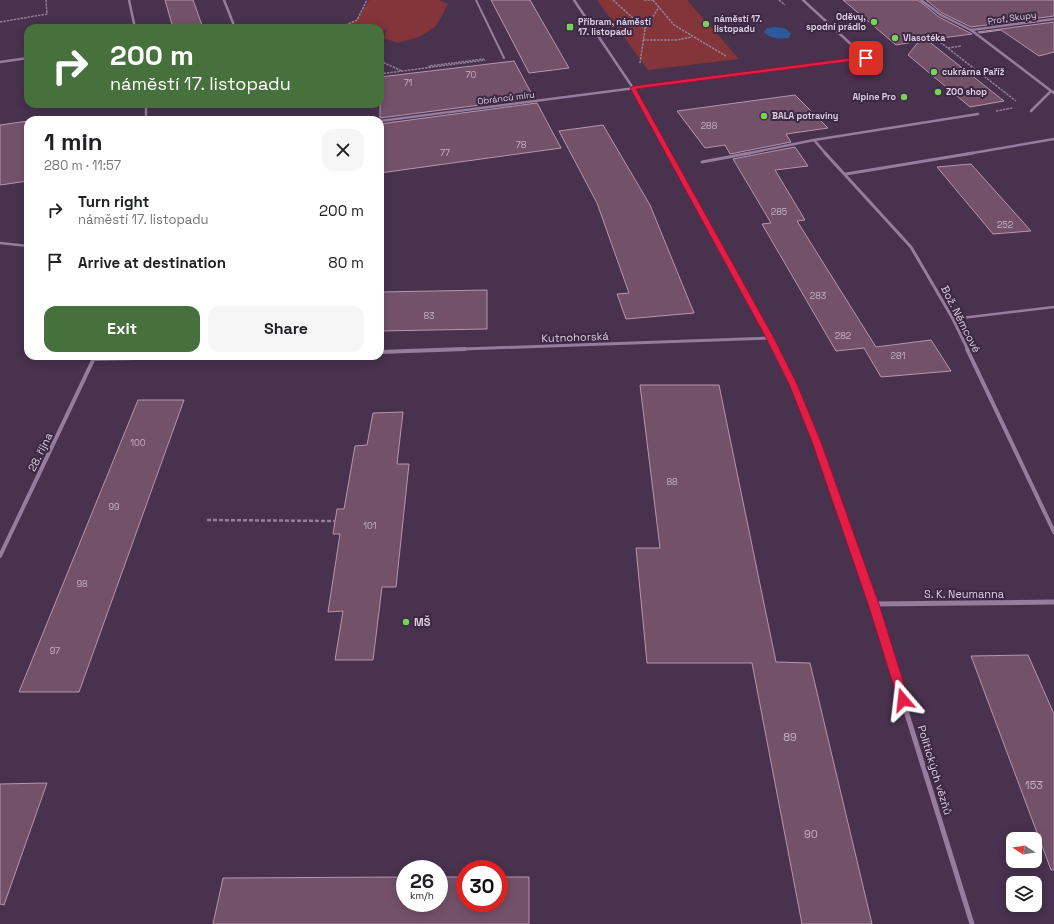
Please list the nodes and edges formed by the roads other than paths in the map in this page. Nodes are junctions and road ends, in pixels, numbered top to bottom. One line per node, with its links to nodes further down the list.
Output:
1 (129, 0): 8 (street)
2 (224, 0): 9 (street)
3 (476, 0): 11 (lane)
4 (574, 0): 14 (street, Politických vězňů)
5 (803, 0): 14 (street)
6 (920, 0): 10 (street)
7 (1054, 19): 10 (street, Prof. Skupy)
8 (134, 24)
9 (233, 24)
10 (971, 30): 15 (street)
11 (504, 58)
12 (24, 59): 13 (street)
13 (0, 63)
14 (633, 88): 19 (street, Obránců míru); 28 (street, Politických vězňů)
15 (1051, 91): 16 (street); 17 (street)
16 (1054, 93)
17 (1032, 110)
18 (978, 114): 21 (street)
19 (384, 120)
20 (1054, 139): 23 (street)
21 (814, 140): 22 (street); 23 (street, Bož. Němcové)
22 (702, 162)
23 (846, 174): 27 (street, Bož. Němcové)
24 (0, 243): 25 (lane)
25 (24, 246)
26 (1054, 307): 27 (lane)
27 (953, 319): 31 (street, Bož. Němcové)
28 (770, 338): 29 (street, Kutnohorská); 34 (street, Politických vězňů)
29 (384, 352)
30 (93, 360): 32 (street, 28. října)
31 (1054, 532)
32 (0, 556)
33 (1054, 602): 34 (street, S. K. Neumanna)
34 (874, 604): 35 (street, Politických vězňů)
35 (972, 924)

